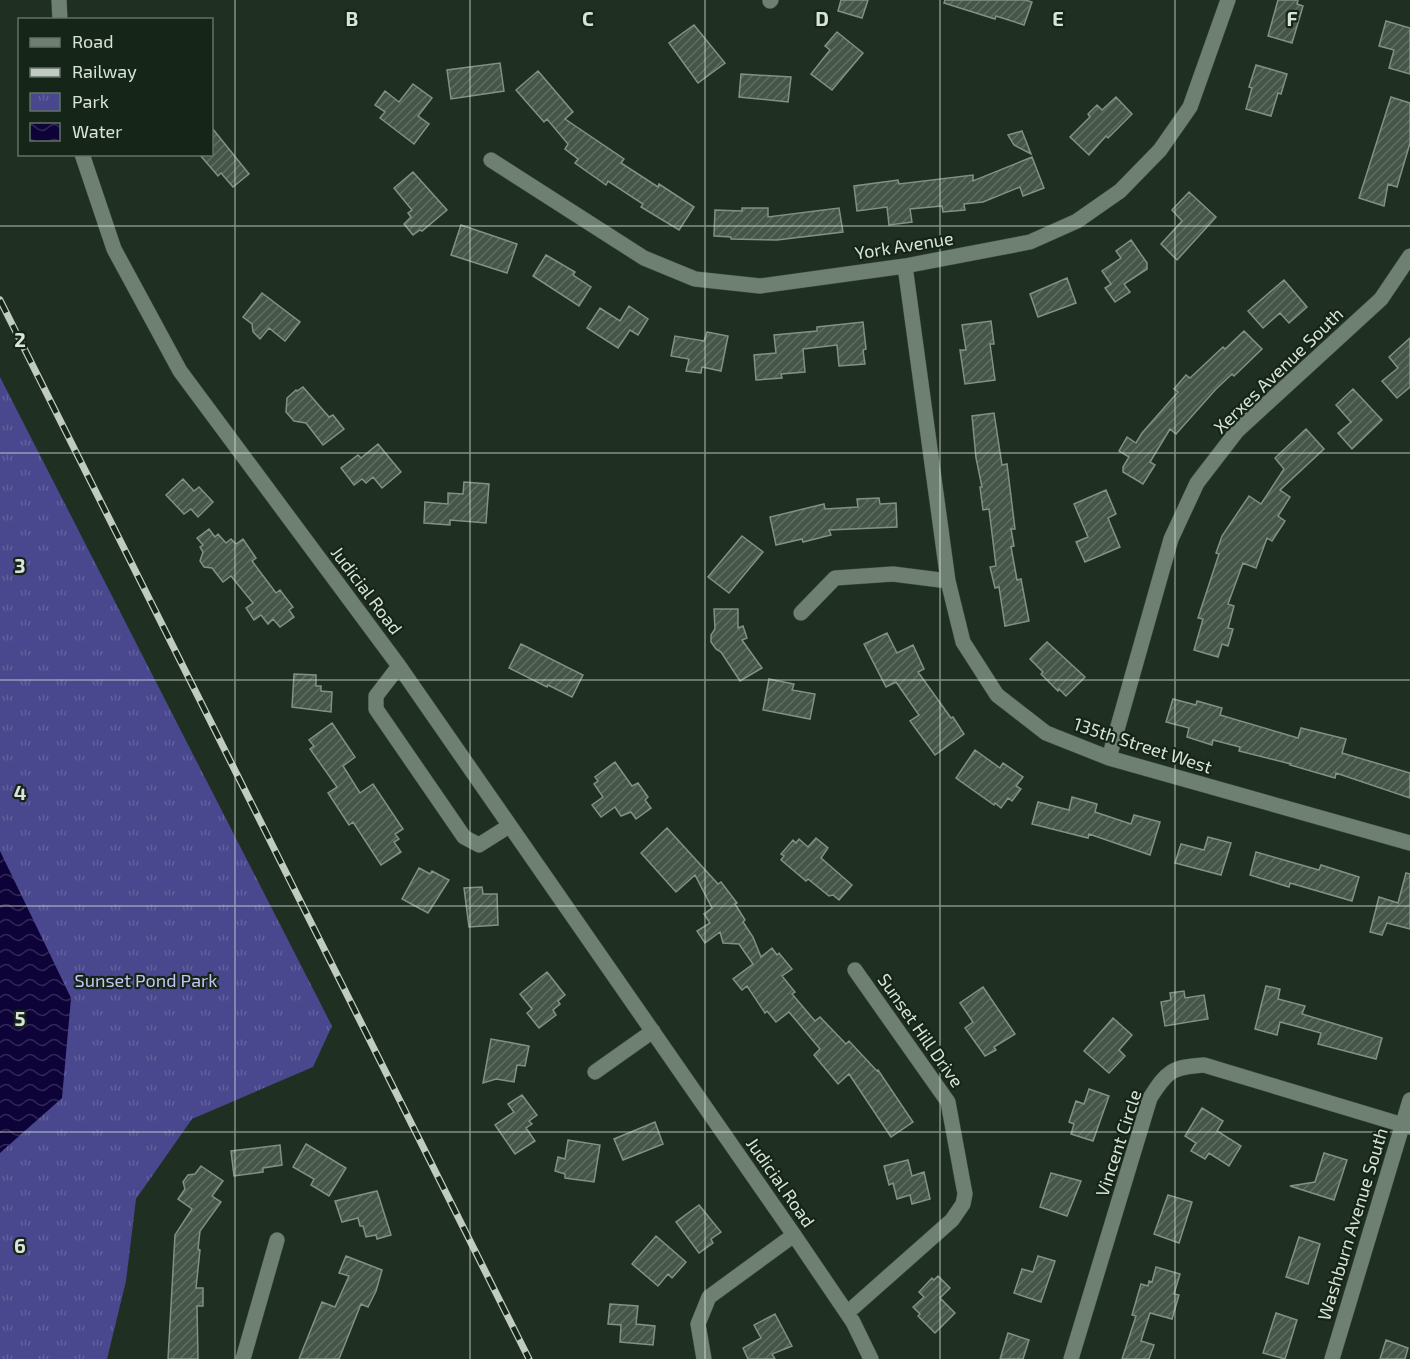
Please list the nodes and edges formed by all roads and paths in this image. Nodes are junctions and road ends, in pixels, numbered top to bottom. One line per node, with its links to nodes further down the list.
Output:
1 (59, 0): 3 (street)
2 (1228, 0): 7 (street, York Avenue)
3 (60, 18)
4 (83, 156): 10 (street, Judicial Road)
5 (491, 160): 7 (street, York Avenue)
6 (1410, 256): 11 (street, Xerxes Avenue South)
7 (905, 266): 8 (street, 135th Street West)
8 (948, 581): 9 (street); 11 (street, 135th Street West)
9 (801, 613)
10 (399, 666): 12 (street, Judicial Road); 12 (street)
11 (1109, 758): 13 (street, 135th Street West)
12 (509, 826): 15 (street, Judicial Road)
13 (1410, 843)
14 (855, 970): 21 (street, Sunset Hill Drive)
15 (653, 1031): 16 (street); 19 (street, Judicial Road)
16 (595, 1072)
17 (1410, 1100): 18 (street, Washburn Avenue South)
18 (1406, 1126): 25 (street, Vincent Circle); 26 (street, Washburn Avenue South)
19 (794, 1235): 21 (street, Judicial Road); 23 (street)
20 (277, 1240): 22 (street)
21 (847, 1313): 24 (street, Judicial Road)
22 (243, 1359)
23 (704, 1359)
24 (871, 1359)
25 (1071, 1359)
26 (1332, 1359)

